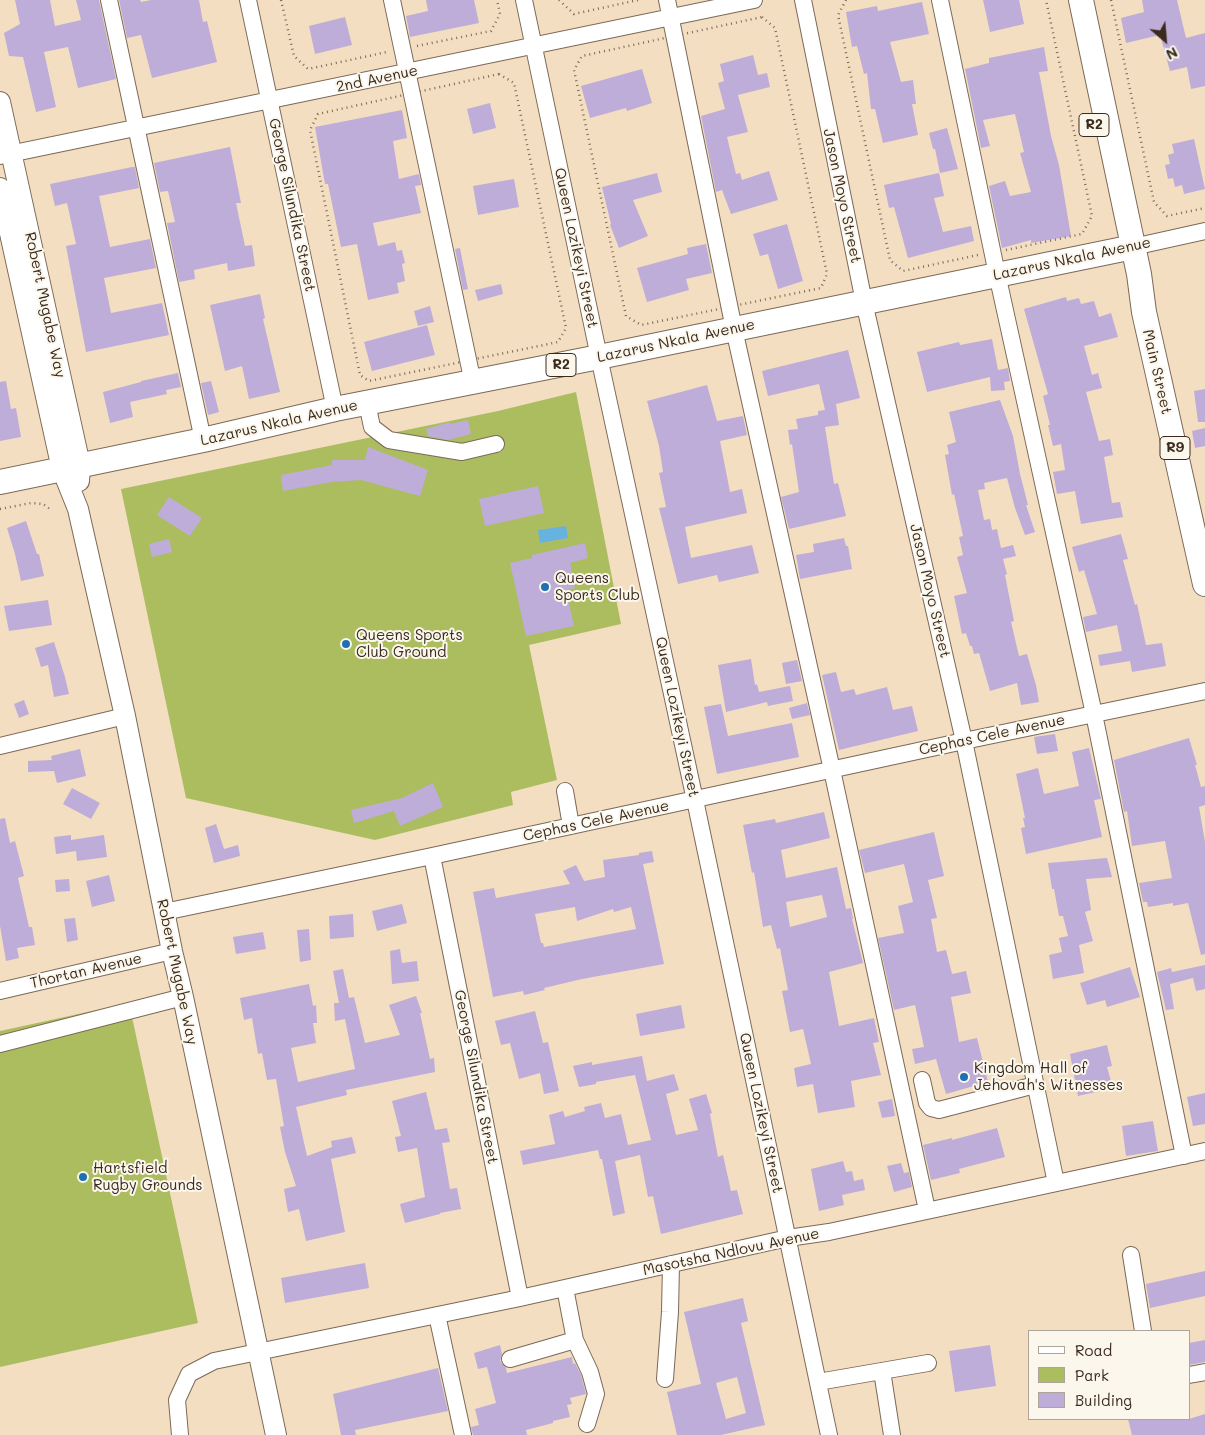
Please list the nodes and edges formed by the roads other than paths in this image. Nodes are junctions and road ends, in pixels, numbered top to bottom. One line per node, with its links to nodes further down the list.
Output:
1 (109, 0): 16 (street)
2 (248, 0): 14 (street, George Silundika Street)
3 (392, 0): 13 (street)
4 (524, 0): 12 (street, Queen Lozikeyi Street)
5 (667, 0): 11 (street)
6 (754, 0): 11 (street, 2nd Avenue)
7 (802, 0): 22 (street, Jason Moyo Street)
8 (940, 0): 21 (street)
9 (1069, 0): 20 (highway, R2)
10 (1081, 0): 20 (highway, R2)
11 (671, 18): 12 (street, 2nd Avenue); 23 (street)
12 (533, 47): 13 (street, 2nd Avenue); 24 (street, Queen Lozikeyi Street)
13 (407, 72): 14 (street, 2nd Avenue); 25 (street)
14 (270, 101): 16 (street, 2nd Avenue); 27 (street, George Silundika Street)
15 (0, 102): 17 (main road, Robert Mugabe Way)
16 (136, 128): 17 (street, 2nd Avenue); 28 (street)
17 (6, 154): 30 (main road, Robert Mugabe Way)
18 (0, 188): 30 (main road, Robert Mugabe Way)
19 (1205, 231): 20 (street, Lazarus Nkala Avenue)
20 (1127, 248): 21 (highway, Lazarus Nkala Avenue / R2); 32 (highway, Main Street / R9)
21 (995, 263): 22 (highway, Lazarus Nkala Avenue / R2); 34 (street)
22 (864, 302): 23 (highway, Lazarus Nkala Avenue / R2); 36 (street, Jason Moyo Street)
23 (734, 329): 24 (highway, Lazarus Nkala Avenue / R2); 38 (street)
24 (599, 357): 25 (highway, Lazarus Nkala Avenue / R2); 40 (street, Queen Lozikeyi Street)
25 (473, 383): 26 (highway, Lazarus Nkala Avenue / R2)
26 (367, 403): 27 (highway, Lazarus Nkala Avenue / R2); 29 (street)
27 (335, 409): 28 (highway, Lazarus Nkala Avenue / R2)
28 (203, 440): 30 (highway, Lazarus Nkala Avenue / R2)
29 (496, 444)
30 (71, 467): 31 (highway, Lazarus Nkala Avenue / R2); 35 (main road, Robert Mugabe Way)
31 (0, 482)
32 (1205, 584)
33 (1205, 692): 34 (street, Cephas Cele Avenue)
34 (1094, 714): 36 (street, Cephas Cele Avenue); 51 (street)
35 (125, 716): 37 (street); 43 (main road, Robert Mugabe Way)
36 (964, 741): 38 (street, Cephas Cele Avenue); 49 (street, Jason Moyo Street)
37 (0, 746)
38 (832, 770): 40 (street, Cephas Cele Avenue); 53 (street)
39 (566, 792): 41 (street)
40 (695, 800): 41 (street, Cephas Cele Avenue); 54 (street, Queen Lozikeyi Street)
41 (571, 826): 42 (street, Cephas Cele Avenue)
42 (432, 856): 43 (street, Cephas Cele Avenue); 58 (street, George Silundika Street)
43 (164, 912): 44 (main road, Robert Mugabe Way)
44 (172, 951): 45 (street, Thortan Avenue); 46 (main road, Robert Mugabe Way)
45 (0, 991)
46 (183, 998): 47 (street); 62 (main road, Robert Mugabe Way)
47 (0, 1044)
48 (922, 1080): 49 (street)
49 (1035, 1085): 52 (street, Jason Moyo Street)
50 (1205, 1151): 51 (street, Masotsha Ndlovu Avenue)
51 (1184, 1156): 52 (street, Masotsha Ndlovu Avenue)
52 (1056, 1183): 53 (street, Masotsha Ndlovu Avenue)
53 (927, 1210): 54 (street, Masotsha Ndlovu Avenue)
54 (788, 1238): 56 (street, Masotsha Ndlovu Avenue); 69 (street, Queen Lozikeyi Street)
55 (1131, 1255): 60 (street)
56 (671, 1264): 57 (street, Masotsha Ndlovu Avenue); 68 (street)
57 (565, 1288): 58 (street, Masotsha Ndlovu Avenue); 61 (street)
58 (520, 1298): 59 (street, Masotsha Ndlovu Avenue)
59 (437, 1315): 62 (street, Masotsha Ndlovu Avenue); 73 (street)
60 (1143, 1330)
61 (575, 1340): 63 (street); 70 (street)
62 (258, 1352): 71 (street, Masotsha Ndlovu Avenue); 72 (main road, Robert Mugabe Way)
63 (510, 1359)
64 (928, 1364): 65 (street)
65 (882, 1371): 69 (street); 75 (street)
66 (1205, 1372): 67 (street)
67 (1190, 1375)
68 (665, 1379)
69 (818, 1382): 74 (street, Queen Lozikeyi Street)
70 (587, 1424)
71 (180, 1435)
72 (276, 1435)
73 (462, 1435)
74 (828, 1435)
75 (892, 1435)

